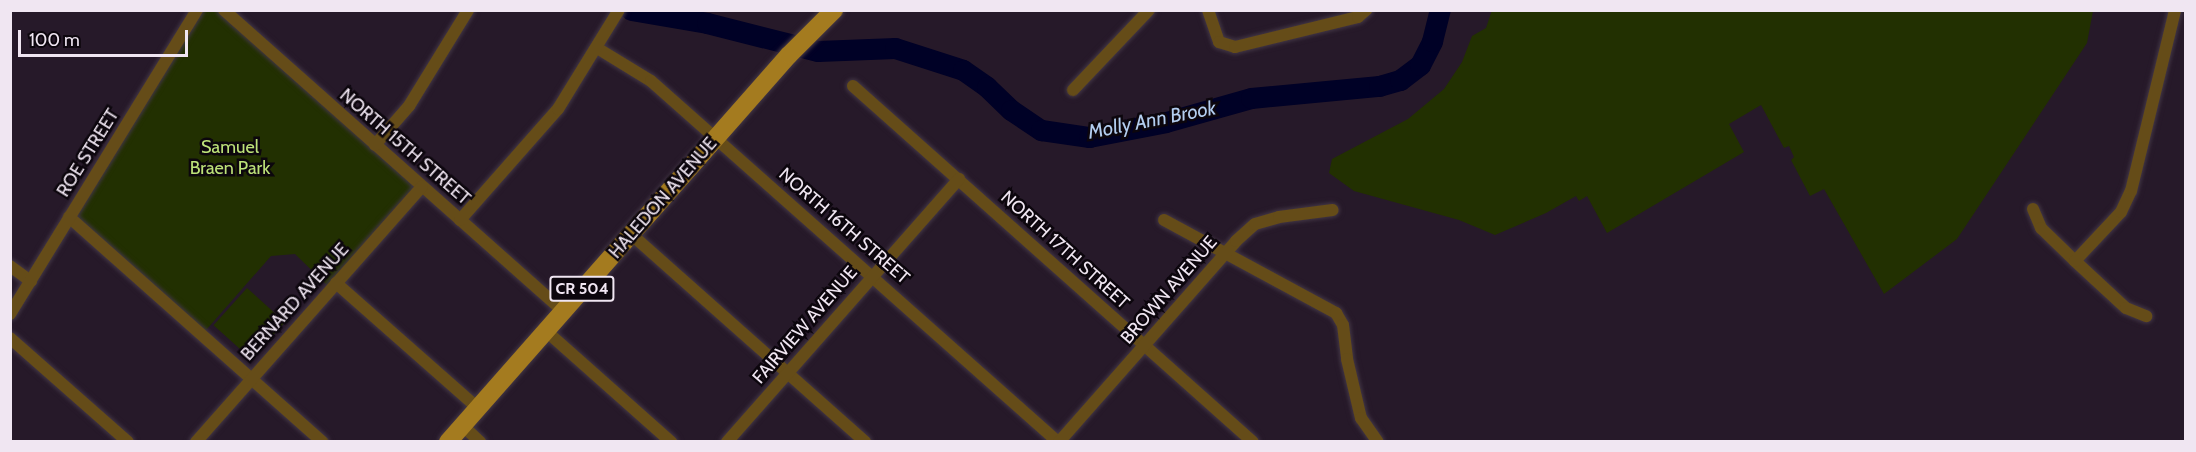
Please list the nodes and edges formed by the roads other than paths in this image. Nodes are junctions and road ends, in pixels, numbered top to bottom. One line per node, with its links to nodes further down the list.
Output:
1 (197, 10): 19 (street, ROE STREET)
2 (224, 10): 14 (street, NORTH 15TH STREET)
3 (468, 10): 14 (street)
4 (834, 10): 13 (main road, HALEDON AVENUE / CR 504)
5 (1149, 10): 12 (street)
6 (1208, 10): 7 (street)
7 (1366, 10)
8 (2175, 10): 24 (street)
9 (616, 15): 10 (street)
10 (597, 48): 13 (street, NORTH 16TH STREET); 20 (street)
11 (853, 86): 15 (street, NORTH 17TH STREET)
12 (1073, 90)
13 (716, 137): 22 (main road, HALEDON AVENUE / CR 504); 26 (street, NORTH 16TH STREET)
14 (375, 145): 16 (street, NORTH 15TH STREET)
15 (959, 179): 26 (street, FAIRVIEW AVENUE); 34 (street, NORTH 17TH STREET)
16 (422, 187): 20 (street, NORTH 15TH STREET); 28 (street, BERNARD AVENUE)
17 (2033, 209): 24 (street)
18 (1333, 210): 23 (street, BROWN AVENUE)
19 (69, 217): 27 (street, ROE STREET); 36 (street)
20 (460, 220): 29 (street, NORTH 15TH STREET)
21 (1164, 220): 23 (street)
22 (631, 234): 29 (main road, HALEDON AVENUE / CR 504); 35 (street)
23 (1225, 253): 34 (street, BROWN AVENUE); 49 (street)
24 (2075, 261): 31 (street)
25 (10, 266): 27 (street)
26 (873, 275): 35 (street, FAIRVIEW AVENUE); 47 (street, NORTH 16TH STREET)
27 (31, 281): 30 (street, ROE STREET)
28 (336, 283): 36 (street, BERNARD AVENUE); 37 (street)
29 (562, 310): 32 (main road, HALEDON AVENUE / CR 504)
30 (10, 314)
31 (2146, 316)
32 (545, 330): 37 (main road, HALEDON AVENUE / CR 504); 44 (street)
33 (10, 338): 39 (street)
34 (1144, 345): 47 (street, BROWN AVENUE); 48 (street, NORTH 17TH STREET)
35 (788, 373): 45 (street, FAIRVIEW AVENUE); 46 (street)
36 (251, 379): 40 (street, BERNARD AVENUE); 41 (street)
37 (478, 408): 38 (main road, HALEDON AVENUE / CR 504)
38 (462, 425): 42 (main road, HALEDON AVENUE / CR 504); 43 (street)
39 (128, 441)
40 (196, 441)
41 (322, 441)
42 (448, 441)
43 (480, 441)
44 (671, 441)
45 (727, 441)
46 (865, 441)
47 (1059, 441)
48 (1253, 441)
49 (1378, 441)

